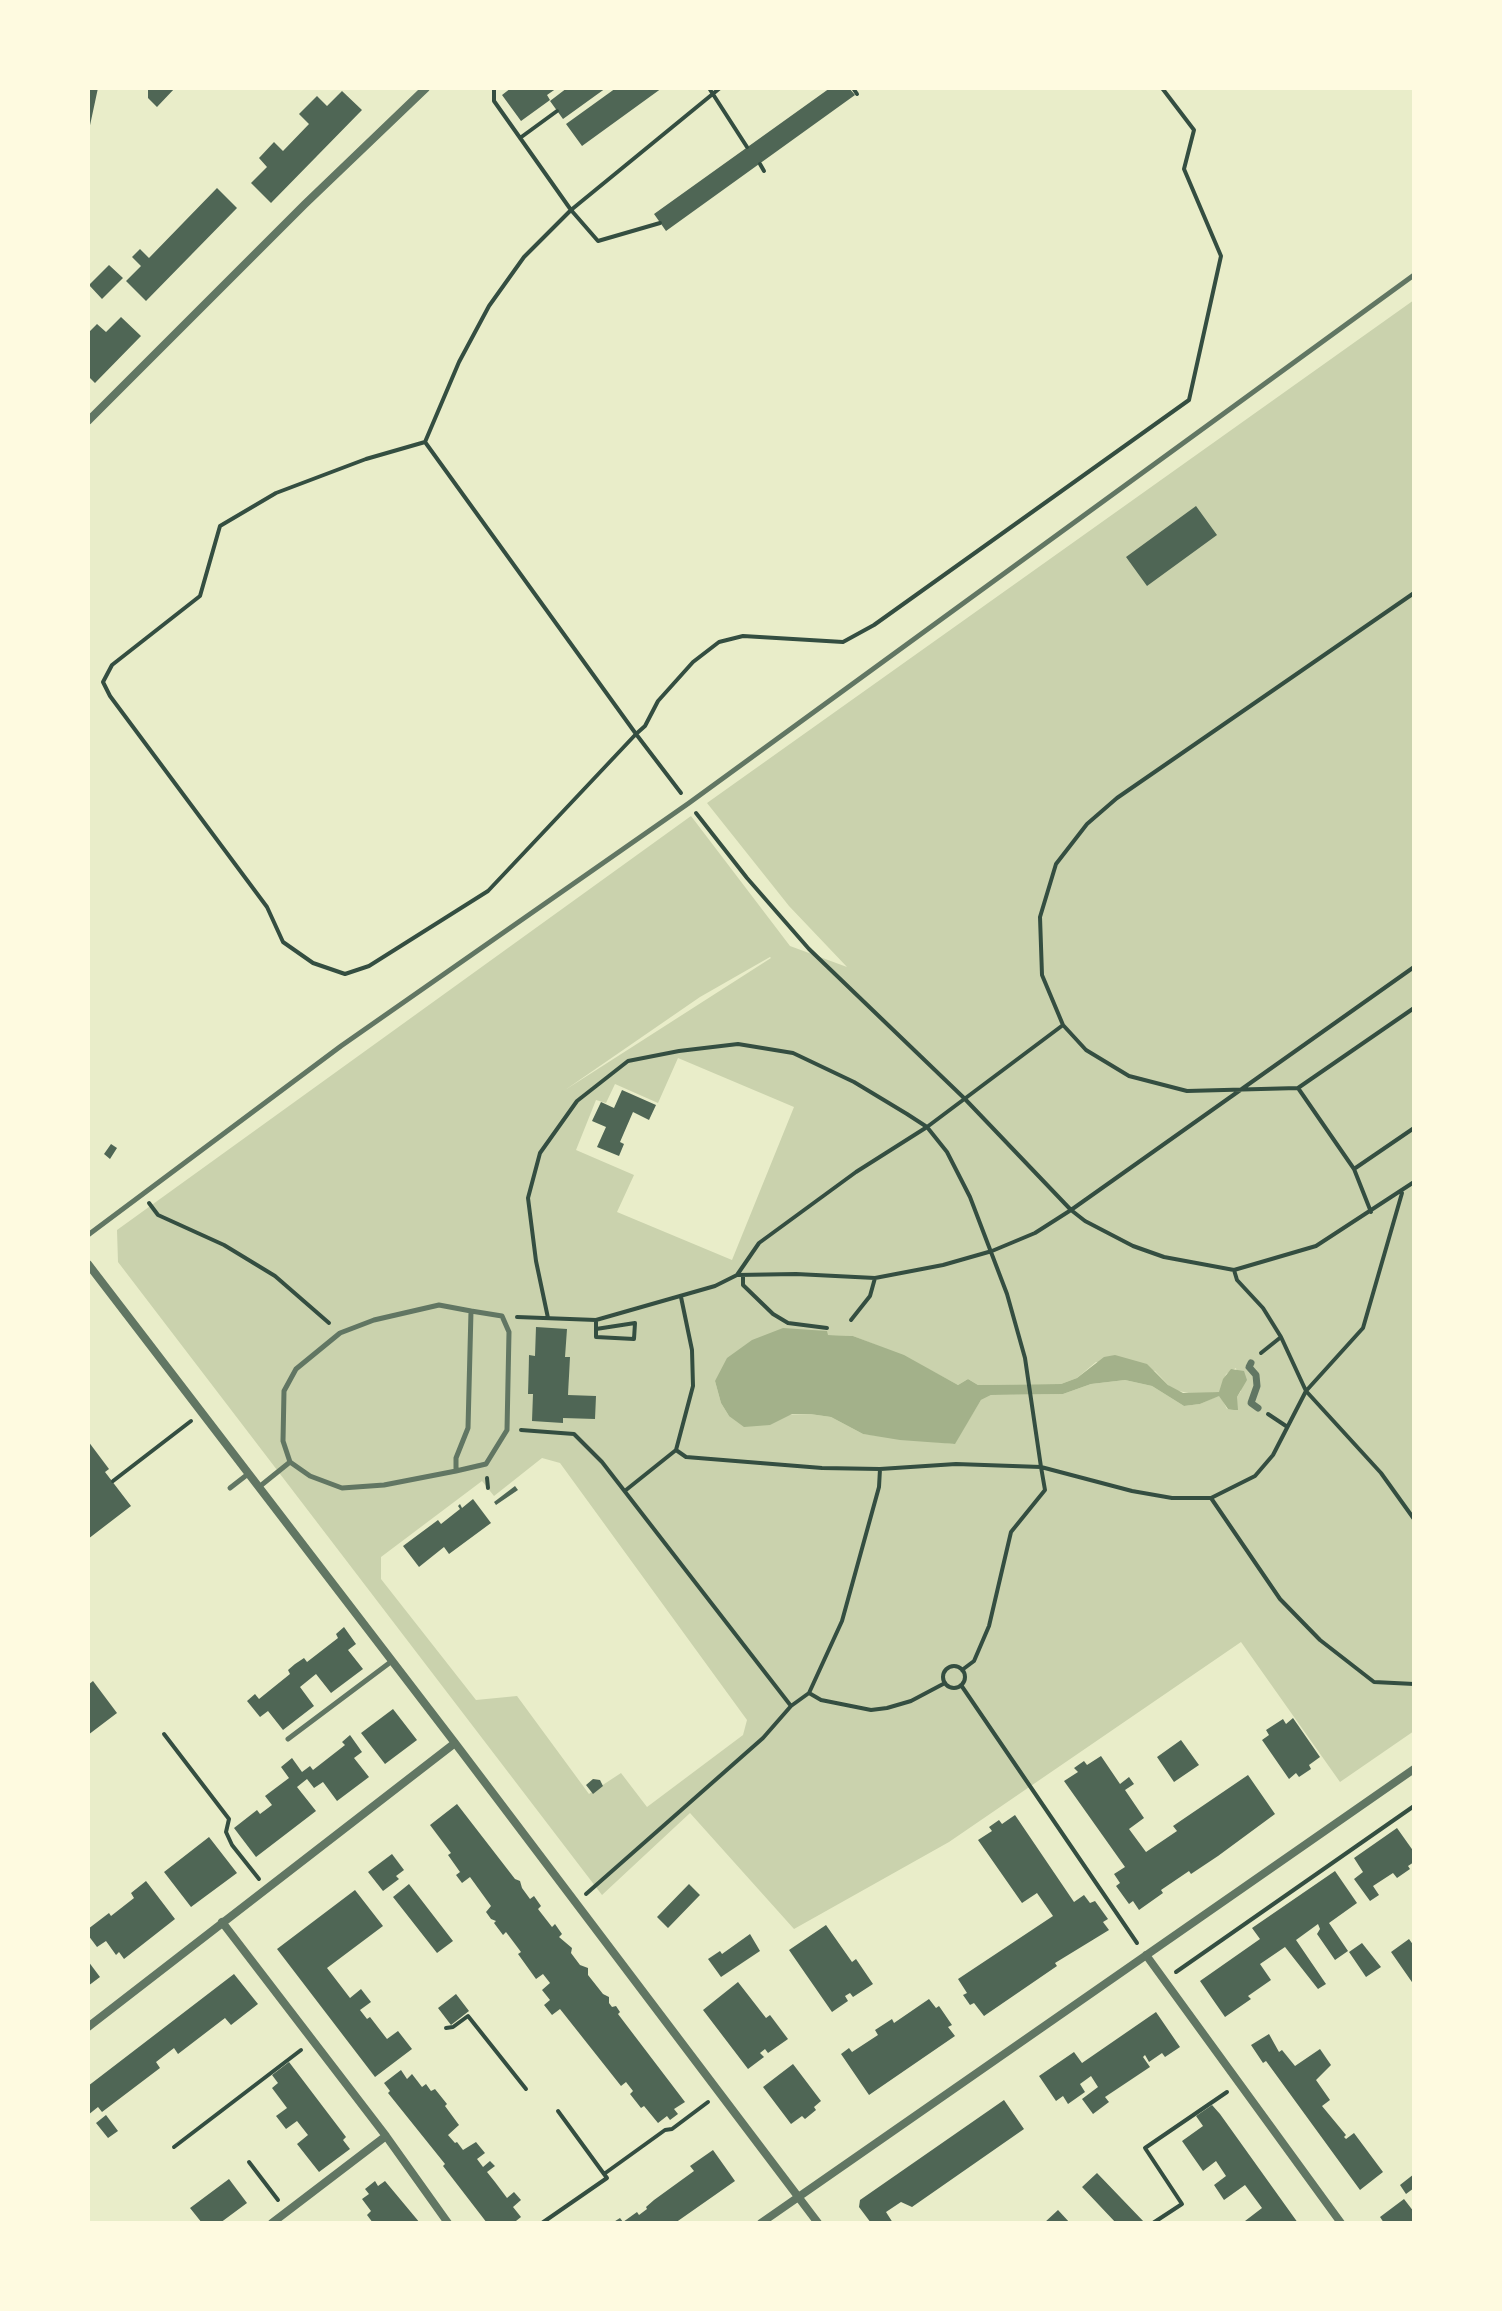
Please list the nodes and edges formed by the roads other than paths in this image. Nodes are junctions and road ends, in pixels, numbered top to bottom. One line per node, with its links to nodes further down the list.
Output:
1 (426, 88): 3 (street)
2 (1414, 275): 4 (lane)
3 (88, 421)
4 (88, 1235)
5 (88, 1264): 11 (street)
6 (471, 1311): 9 (lane); 10 (lane); 10 (lane)
7 (1253, 1360): 8 (street)
8 (1258, 1408)
9 (290, 1462): 10 (lane); 12 (lane)
10 (456, 1471)
11 (249, 1473): 12 (street); 13 (lane)
12 (259, 1487): 14 (street)
13 (230, 1488)
14 (392, 1661): 15 (lane); 16 (street)
15 (288, 1739)
16 (455, 1743): 18 (street); 22 (street)
17 (1414, 1769): 19 (street)
18 (222, 1922): 20 (street); 21 (street)
19 (1146, 1955): 22 (street); 27 (street)
20 (88, 2027)
21 (386, 2136): 23 (street); 24 (street)
22 (798, 2197): 25 (street); 26 (street)
23 (272, 2223)
24 (448, 2223)
25 (761, 2223)
26 (818, 2223)
27 (1341, 2223)

